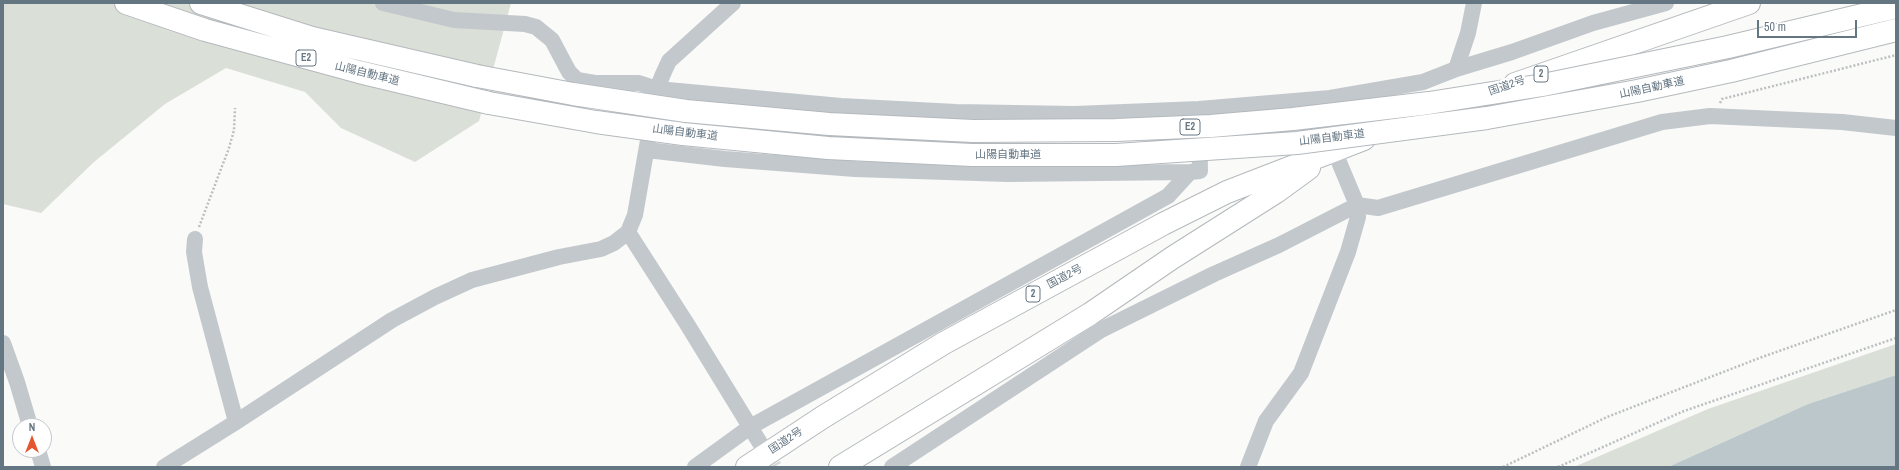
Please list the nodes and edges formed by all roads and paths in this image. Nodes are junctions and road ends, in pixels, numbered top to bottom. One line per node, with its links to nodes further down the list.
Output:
1 (201, 3): 10 (highway, 山陽自動車道 / E2)
2 (218, 3): 10 (highway)
3 (383, 3): 14 (street)
4 (733, 3): 14 (street)
5 (1474, 3): 13 (street)
6 (1666, 3): 13 (street)
7 (1749, 3): 21 (highway, 国道2号 / 2)
8 (128, 4): 11 (highway, 山陽自動車道 / E2, bridge)
9 (1896, 7): 10 (highway, 山陽自動車道 / E2, bridge)
10 (255, 21)
11 (1896, 30)
12 (1896, 55): 18 (path)
13 (1456, 69): 15 (street)
14 (658, 89): 17 (street); 20 (street)
15 (1330, 98): 17 (street); 21 (street)
16 (235, 108): 25 (path)
17 (1199, 110): 22 (street)
18 (1710, 116): 19 (street); 23 (street)
19 (1896, 128)
20 (647, 150): 22 (street); 24 (street)
21 (1334, 150): 23 (street); 35 (highway, 国道2号 / 2); 36 (highway, 国道2号 / 2)
22 (1190, 172): 31 (street)
23 (1357, 205): 37 (street); 38 (street)
24 (628, 232): 30 (street); 31 (street)
25 (195, 239): 30 (street)
26 (1896, 310): 39 (path)
27 (1896, 338): 40 (path)
28 (3, 343): 29 (street)
29 (28, 418)
30 (236, 422): 33 (street)
31 (750, 427): 32 (street); 34 (street)
32 (760, 443)
33 (164, 467)
34 (695, 467)
35 (747, 467)
36 (840, 467)
37 (892, 467)
38 (1248, 467)
39 (1503, 467)
40 (1558, 467)

